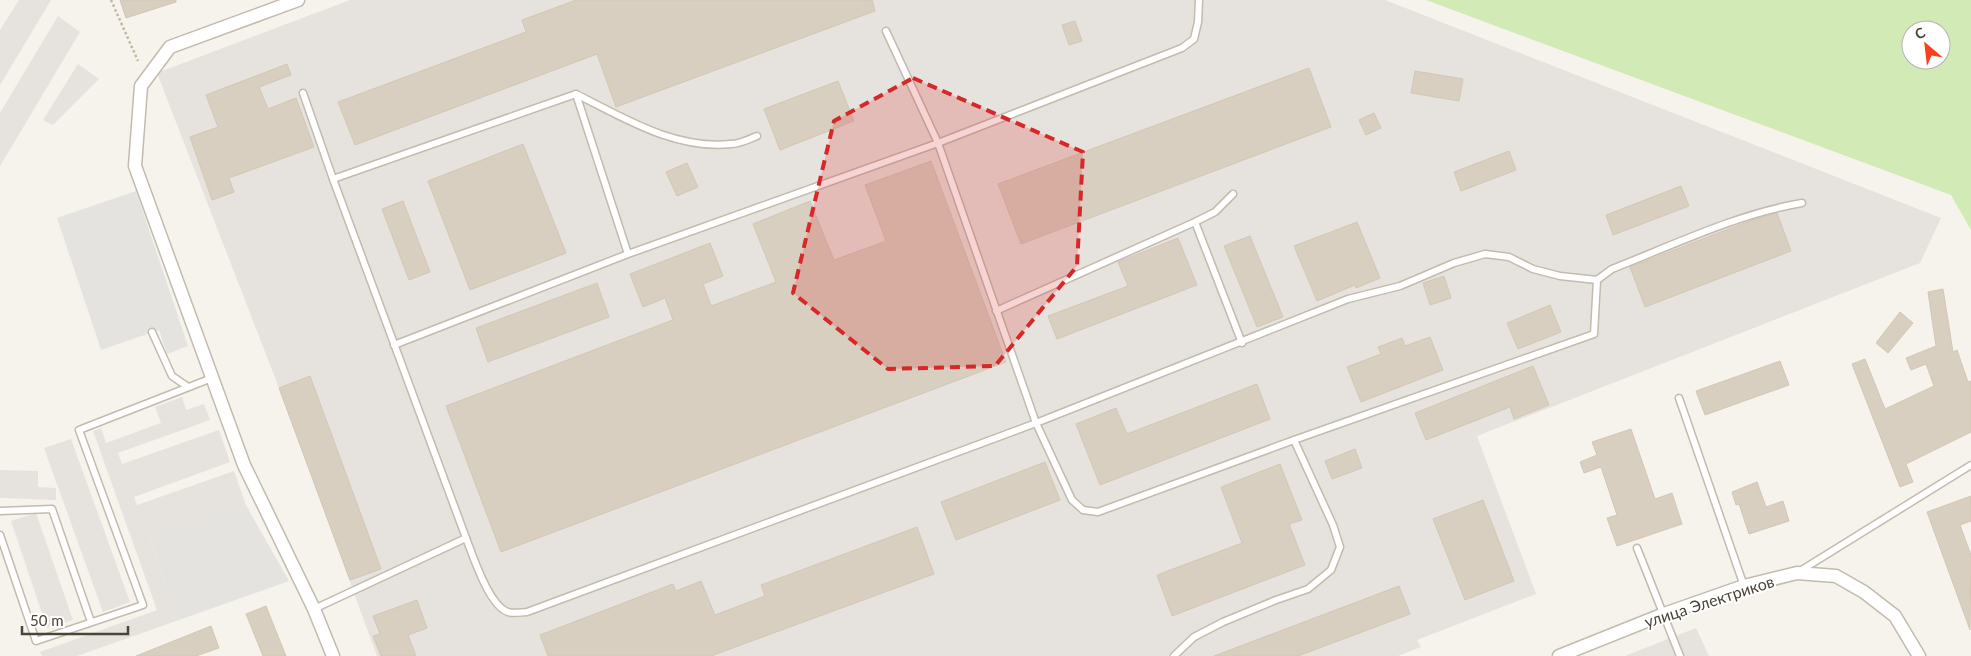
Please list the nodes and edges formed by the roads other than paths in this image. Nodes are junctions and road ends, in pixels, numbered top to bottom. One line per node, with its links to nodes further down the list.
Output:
1 (298, 0): 18 (street)
2 (1199, 0): 7 (lane)
3 (886, 31): 7 (lane)
4 (303, 93): 8 (lane)
5 (576, 94): 6 (lane); 8 (lane); 12 (lane)
6 (757, 136)
7 (938, 143): 12 (lane); 14 (lane)
8 (333, 179): 17 (lane)
9 (1233, 194): 11 (lane)
10 (1802, 203): 13 (lane)
11 (1195, 222): 14 (lane); 16 (lane)
12 (628, 254): 17 (lane)
13 (1597, 280): 16 (lane); 22 (lane)
14 (996, 311): 21 (lane)
15 (152, 332): 19 (lane)
16 (1242, 343): 21 (lane)
17 (394, 345): 26 (lane)
18 (212, 378): 19 (lane); 30 (street)
19 (188, 387): 32 (lane)
20 (1679, 398): 29 (lane)
21 (1036, 423): 22 (lane); 26 (lane)
22 (1294, 440): 34 (lane)
23 (1971, 465): 28 (lane)
24 (0, 511): 32 (lane)
25 (0, 535): 32 (lane)
26 (466, 538): 30 (lane)
27 (1637, 548): 31 (lane)
28 (1797, 573): 29 (street, улица Электриков); 37 (street, улица Электриков)
29 (1744, 586): 31 (street, улица Электриков)
30 (314, 609): 33 (street)
31 (1664, 614): 35 (street, улица Электриков); 36 (lane)
32 (91, 622)
33 (333, 656)
34 (1174, 656)
35 (1559, 656)
36 (1680, 656)
37 (1919, 656)

